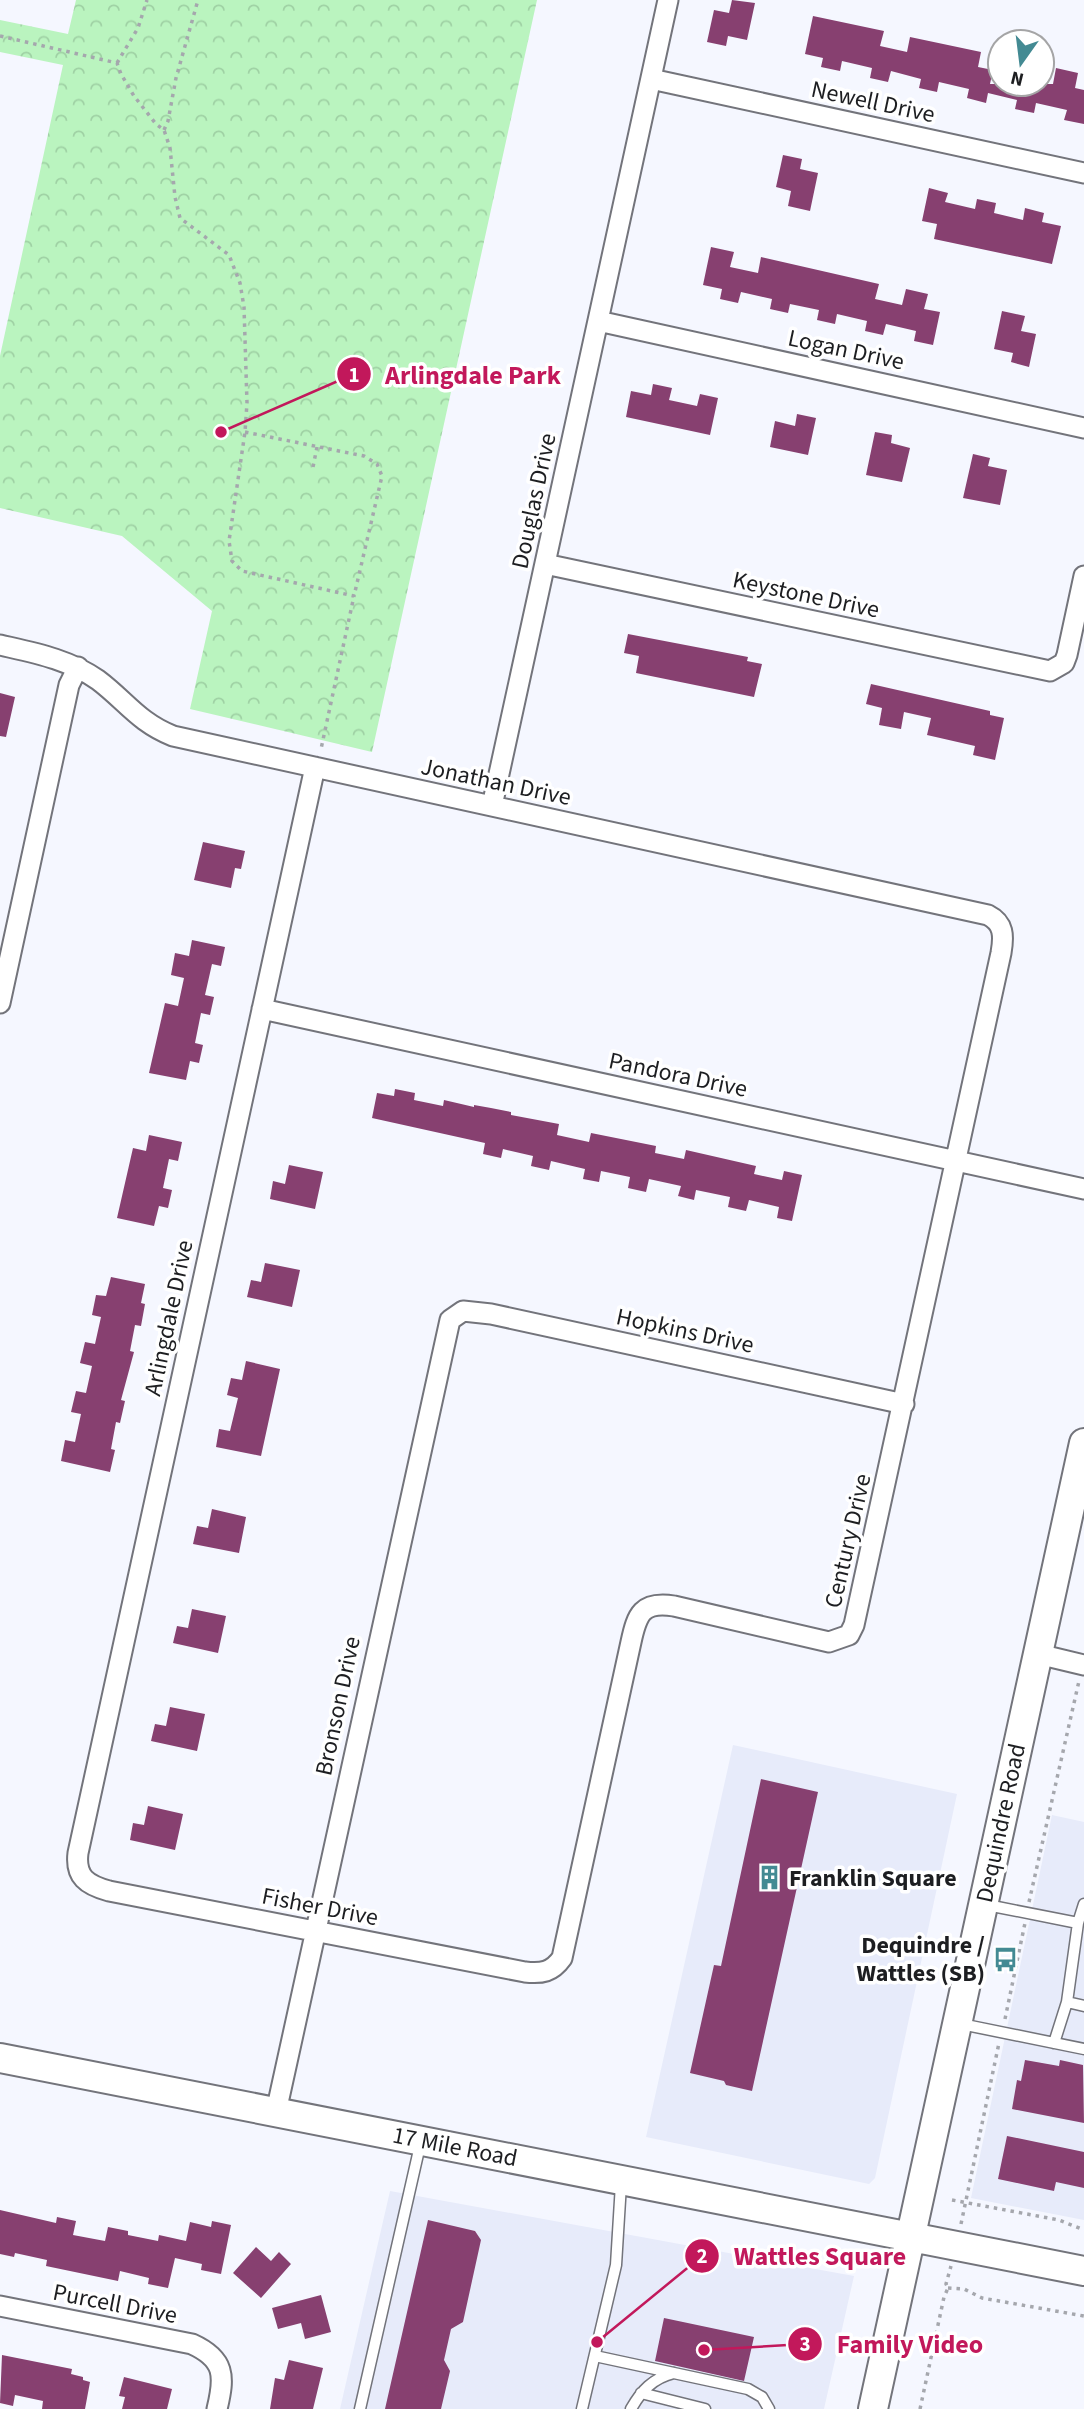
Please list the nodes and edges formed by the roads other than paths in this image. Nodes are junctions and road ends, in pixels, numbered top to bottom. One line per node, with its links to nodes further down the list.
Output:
1 (668, 0): 2 (street, Douglas Drive)
2 (651, 79): 3 (street, Newell Drive); 4 (street, Douglas Drive)
3 (1084, 173)
4 (598, 321): 5 (street, Logan Drive); 6 (street, Douglas Drive)
5 (1084, 428)
6 (545, 564): 7 (street, Keystone Drive); 11 (street, Douglas Drive)
7 (1084, 576)
8 (0, 645): 9 (street, Jonathan Drive)
9 (78, 667): 10 (street, Jonathan Drive); 13 (street)
10 (315, 767): 11 (street, Jonathan Drive); 14 (street, Arlingdale Drive)
11 (492, 806): 12 (street, Jonathan Drive)
12 (1000, 925): 15 (street, Century Drive)
13 (0, 1003)
14 (261, 1009): 15 (street, Pandora Drive); 22 (street, Arlingdale Drive)
15 (956, 1161): 16 (street, Pandora Drive); 18 (street, Century Drive)
16 (1084, 1189)
17 (456, 1314): 18 (street, Hopkins Drive); 26 (street, Bronson Drive)
18 (904, 1404): 27 (street, Century Drive)
19 (1082, 1459): 20 (main road, Dequindre Road)
20 (1038, 1654): 21 (street); 23 (main road, Dequindre Road)
21 (1084, 1665)
22 (82, 1879): 26 (street, Fisher Drive)
23 (983, 1904): 25 (lane); 30 (main road, Dequindre Road)
24 (1084, 1904): 25 (lane)
25 (1078, 1923): 28 (lane)
26 (314, 1930): 27 (street, Fisher Drive); 34 (street, Bronson Drive)
27 (552, 1969)
28 (1067, 2002): 29 (lane); 31 (lane)
29 (1084, 2006)
30 (957, 2024): 31 (lane); 37 (main road, Dequindre Road)
31 (1054, 2043): 32 (lane)
32 (1084, 2049)
33 (0, 2058): 34 (main road, 17 Mile Road)
34 (276, 2112): 35 (main road, 17 Mile Road)
35 (421, 2141): 36 (main road, 17 Mile Road); 44 (lane)
36 (621, 2180): 37 (main road, 17 Mile Road); 40 (lane)
37 (911, 2237): 38 (main road, 17 Mile Road); 49 (main road, Dequindre Road)
38 (1084, 2271)
39 (0, 2306): 43 (street, Purcell Drive)
40 (595, 2356): 41 (lane); 45 (lane)
41 (674, 2372): 42 (lane); 48 (lane)
42 (640, 2393): 46 (lane); 47 (lane)
43 (218, 2409)
44 (360, 2409)
45 (582, 2409)
46 (631, 2409)
47 (705, 2409)
48 (769, 2409)
49 (873, 2409)

